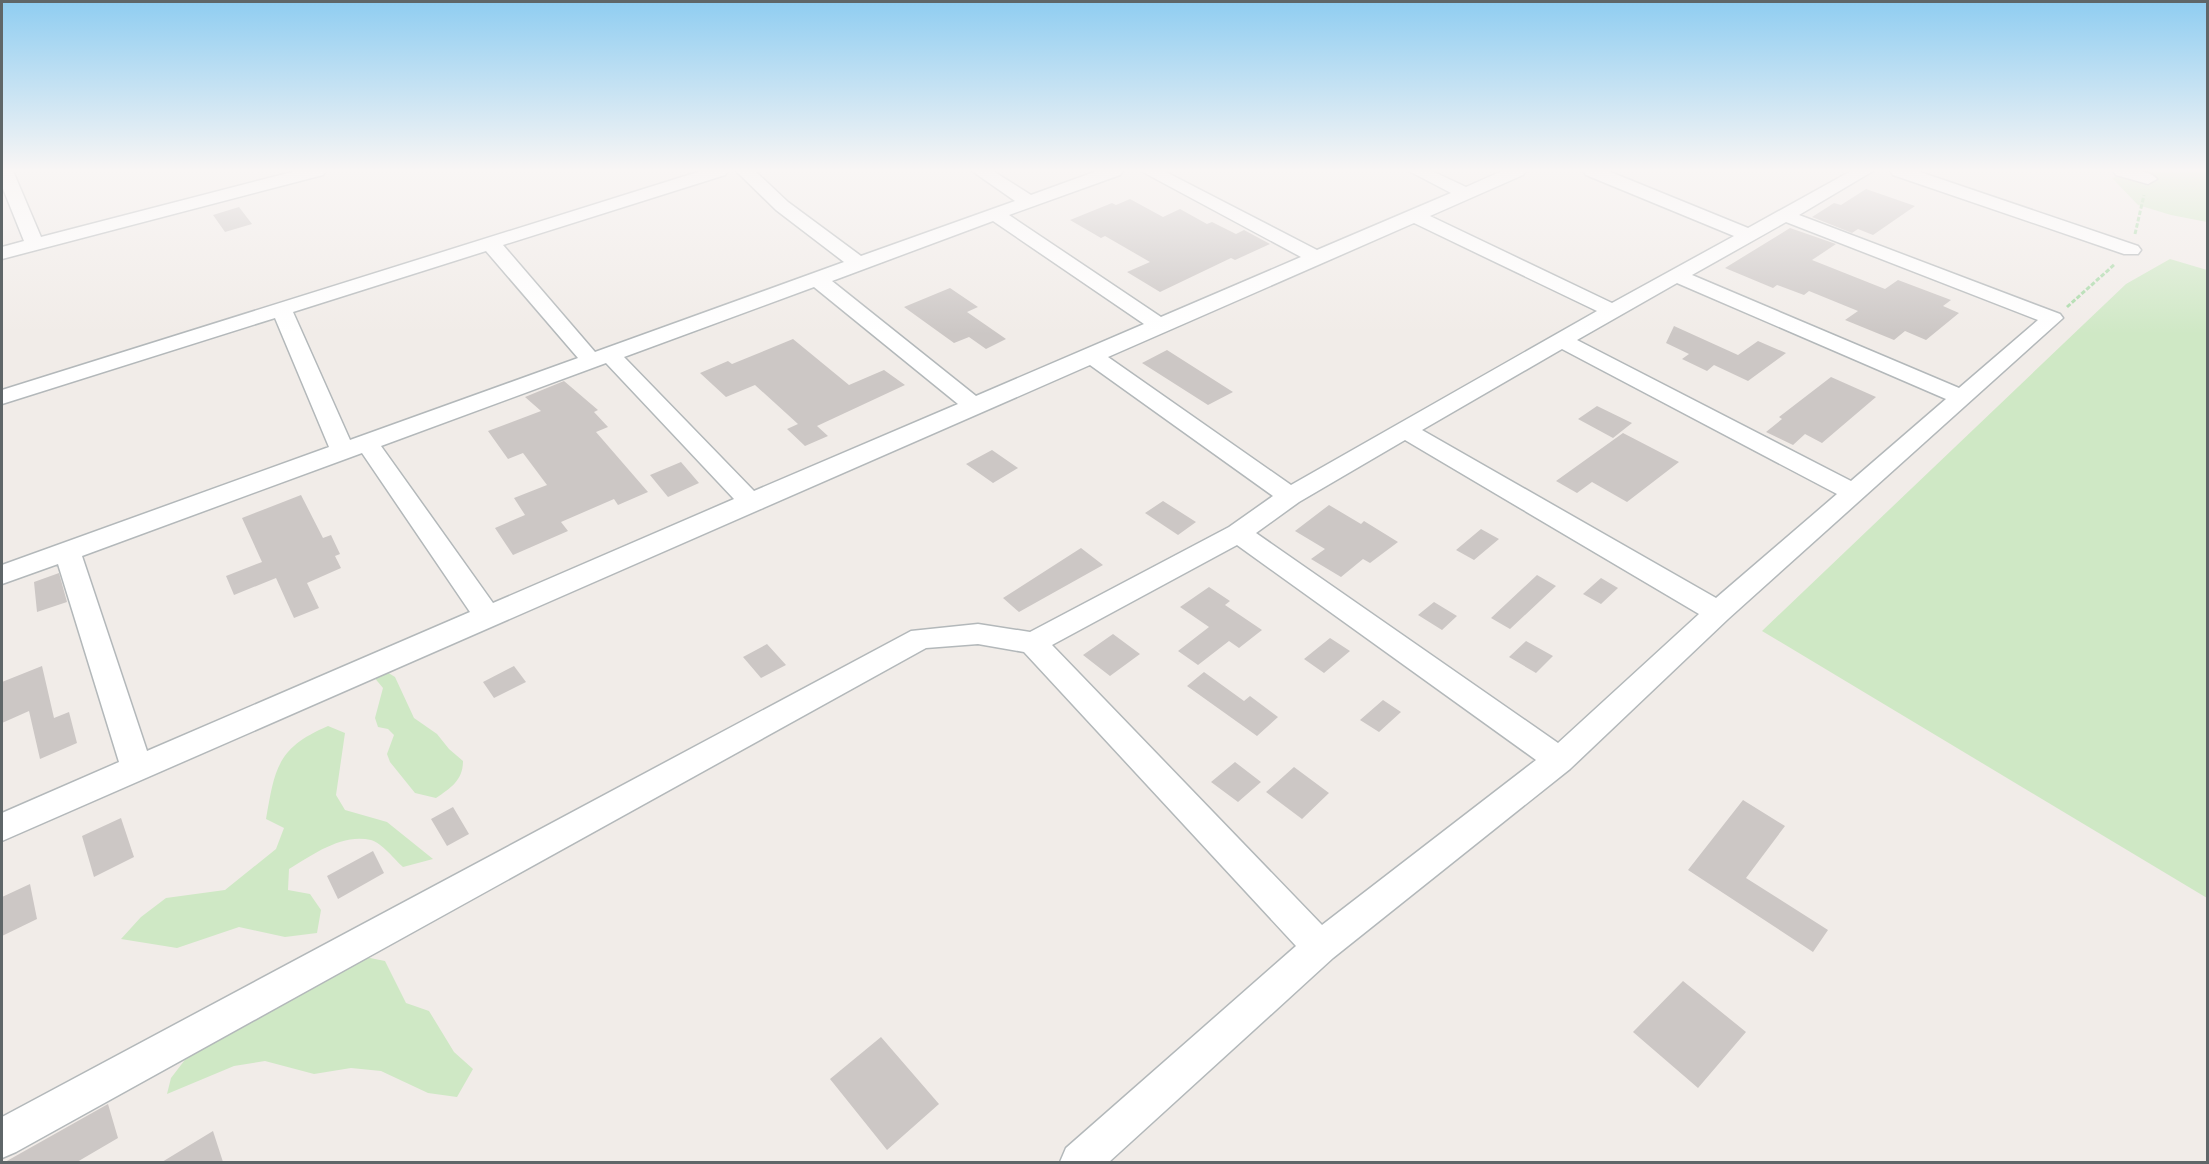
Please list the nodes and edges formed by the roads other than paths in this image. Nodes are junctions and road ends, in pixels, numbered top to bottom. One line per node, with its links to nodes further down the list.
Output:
1 (26, 225): 17 (street)
2 (101, 225): 17 (street)
3 (549, 225): 16 (street)
4 (808, 225): 21 (street)
5 (964, 225): 21 (street)
6 (1012, 225): 26 (street)
7 (1265, 225): 20 (street)
8 (1277, 225): 20 (street)
9 (1391, 225): 20 (street)
10 (1434, 225): 25 (street)
11 (1725, 225): 15 (street)
12 (1770, 225): 15 (street)
13 (1810, 225): 31 (street)
14 (2059, 225): 18 (street)
15 (1751, 236): 22 (street)
16 (491, 244): 24 (street); 29 (street)
17 (34, 245): 19 (street)
18 (2131, 250)
19 (2, 253)
20 (1328, 255): 26 (street)
21 (859, 264): 23 (street)
22 (1677, 276): 25 (street); 31 (street)
23 (817, 279): 29 (street); 32 (street)
24 (282, 310): 30 (street); 34 (street)
25 (1612, 311): 27 (street)
26 (1161, 326): 28 (street)
27 (1562, 341): 33 (street); 35 (street)
28 (1092, 356): 32 (street); 36 (street)
29 (600, 357): 34 (street); 37 (street)
30 (2, 397)
31 (1963, 398): 35 (street)
32 (976, 407): 37 (street)
33 (1406, 431): 36 (street); 41 (street)
34 (355, 447): 39 (street); 42 (street)
35 (1854, 493): 41 (street)
36 (1290, 496): 38 (street)
37 (752, 503): 42 (street)
38 (1238, 533): 43 (street); 44 (street)
39 (67, 551): 40 (street); 45 (street)
40 (2, 575)
41 (1718, 612): 44 (street)
42 (488, 617): 45 (street)
43 (1033, 644): 47 (street); 48 (street)
44 (1559, 760): 47 (street)
45 (137, 769): 46 (street)
46 (2, 827)
47 (1320, 947): 49 (street)
48 (2, 1138)
49 (1080, 1162)

